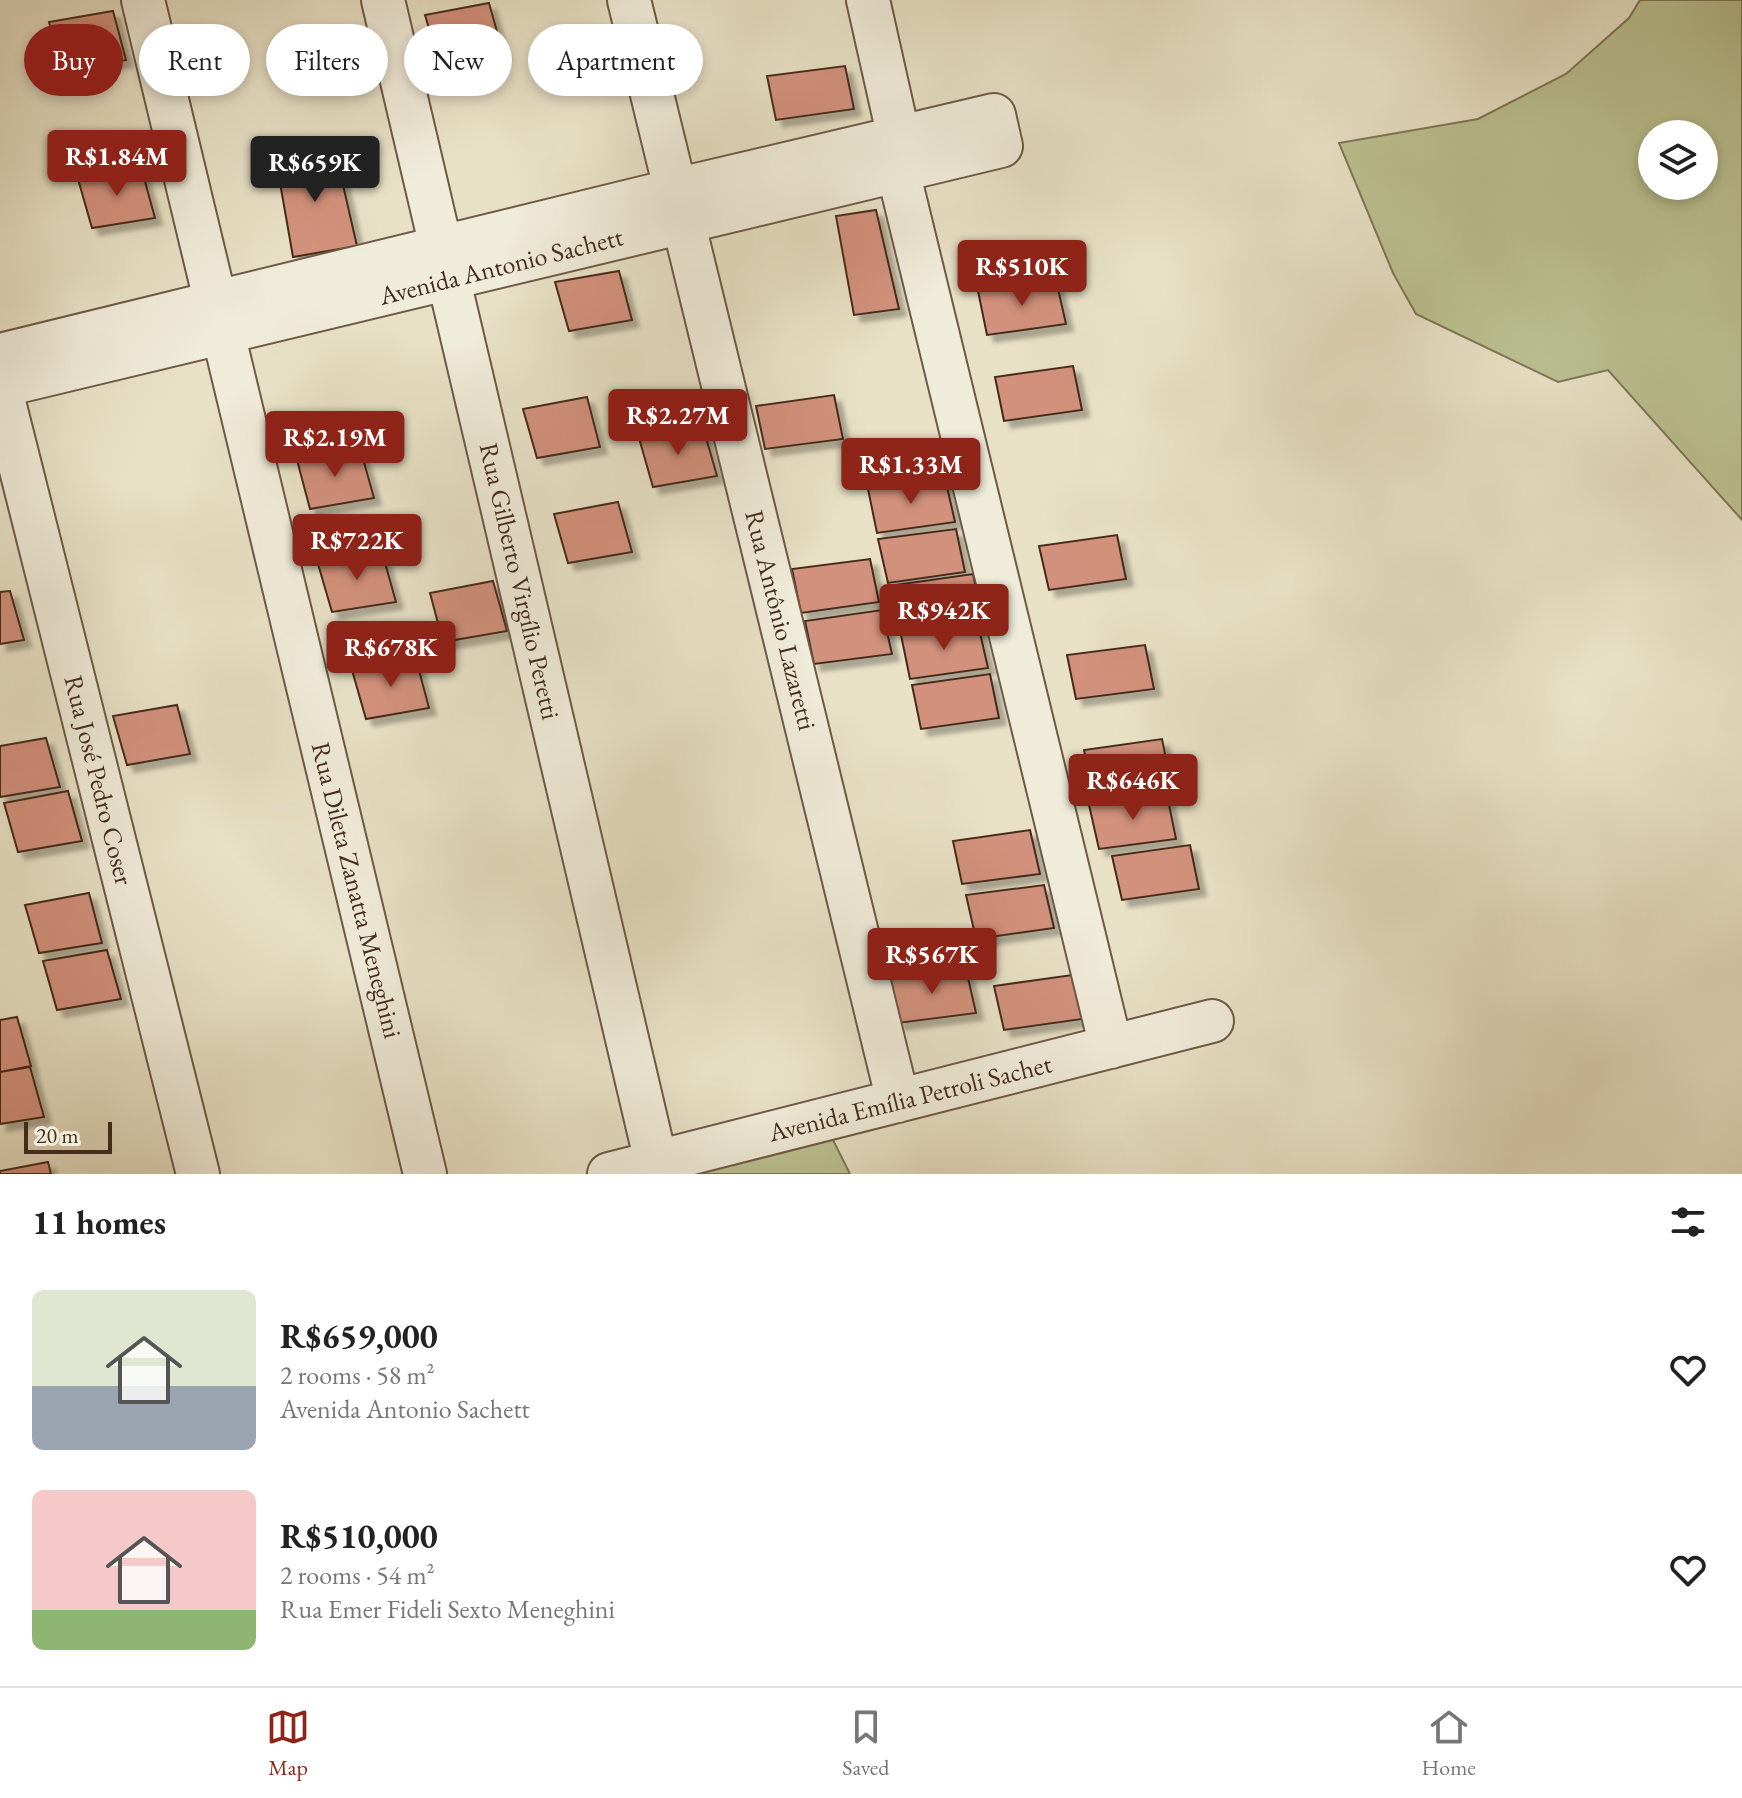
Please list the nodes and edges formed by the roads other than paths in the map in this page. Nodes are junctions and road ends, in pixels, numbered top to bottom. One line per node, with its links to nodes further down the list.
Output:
1 (143, 0): 9 (street, Rua Dileta Zanatta Meneghini)
2 (383, 0): 8 (street, Rua Gilberto Virgílio Peretti)
3 (629, 0): 7 (street, Rua Antônio Lazaretti)
4 (868, 0): 6 (street)
5 (998, 131): 6 (street, Avenida Antonio Sachett)
6 (898, 154): 7 (street, Avenida Antonio Sachett); 13 (street)
7 (678, 206): 8 (street, Avenida Antonio Sachett); 14 (street, Rua Antônio Lazaretti)
8 (446, 263): 9 (street, Avenida Antonio Sachett); 15 (street, Rua Gilberto Virgílio Peretti)
9 (220, 318): 10 (street, Avenida Antonio Sachett); 11 (street, Avenida Antonio Sachett); 17 (street, Rua Dileta Zanatta Meneghini)
10 (0, 355)
11 (0, 386): 16 (street, Rua José Pedro Coser)
12 (1212, 1021): 13 (street, Avenida Emília Petroli Sachet)
13 (1111, 1047): 14 (street, Avenida Emília Petroli Sachet)
14 (898, 1101): 15 (street, Avenida Emília Petroli Sachet)
15 (656, 1162): 18 (street, Avenida Emília Petroli Sachet)
16 (198, 1174)
17 (425, 1174)
18 (609, 1174)

